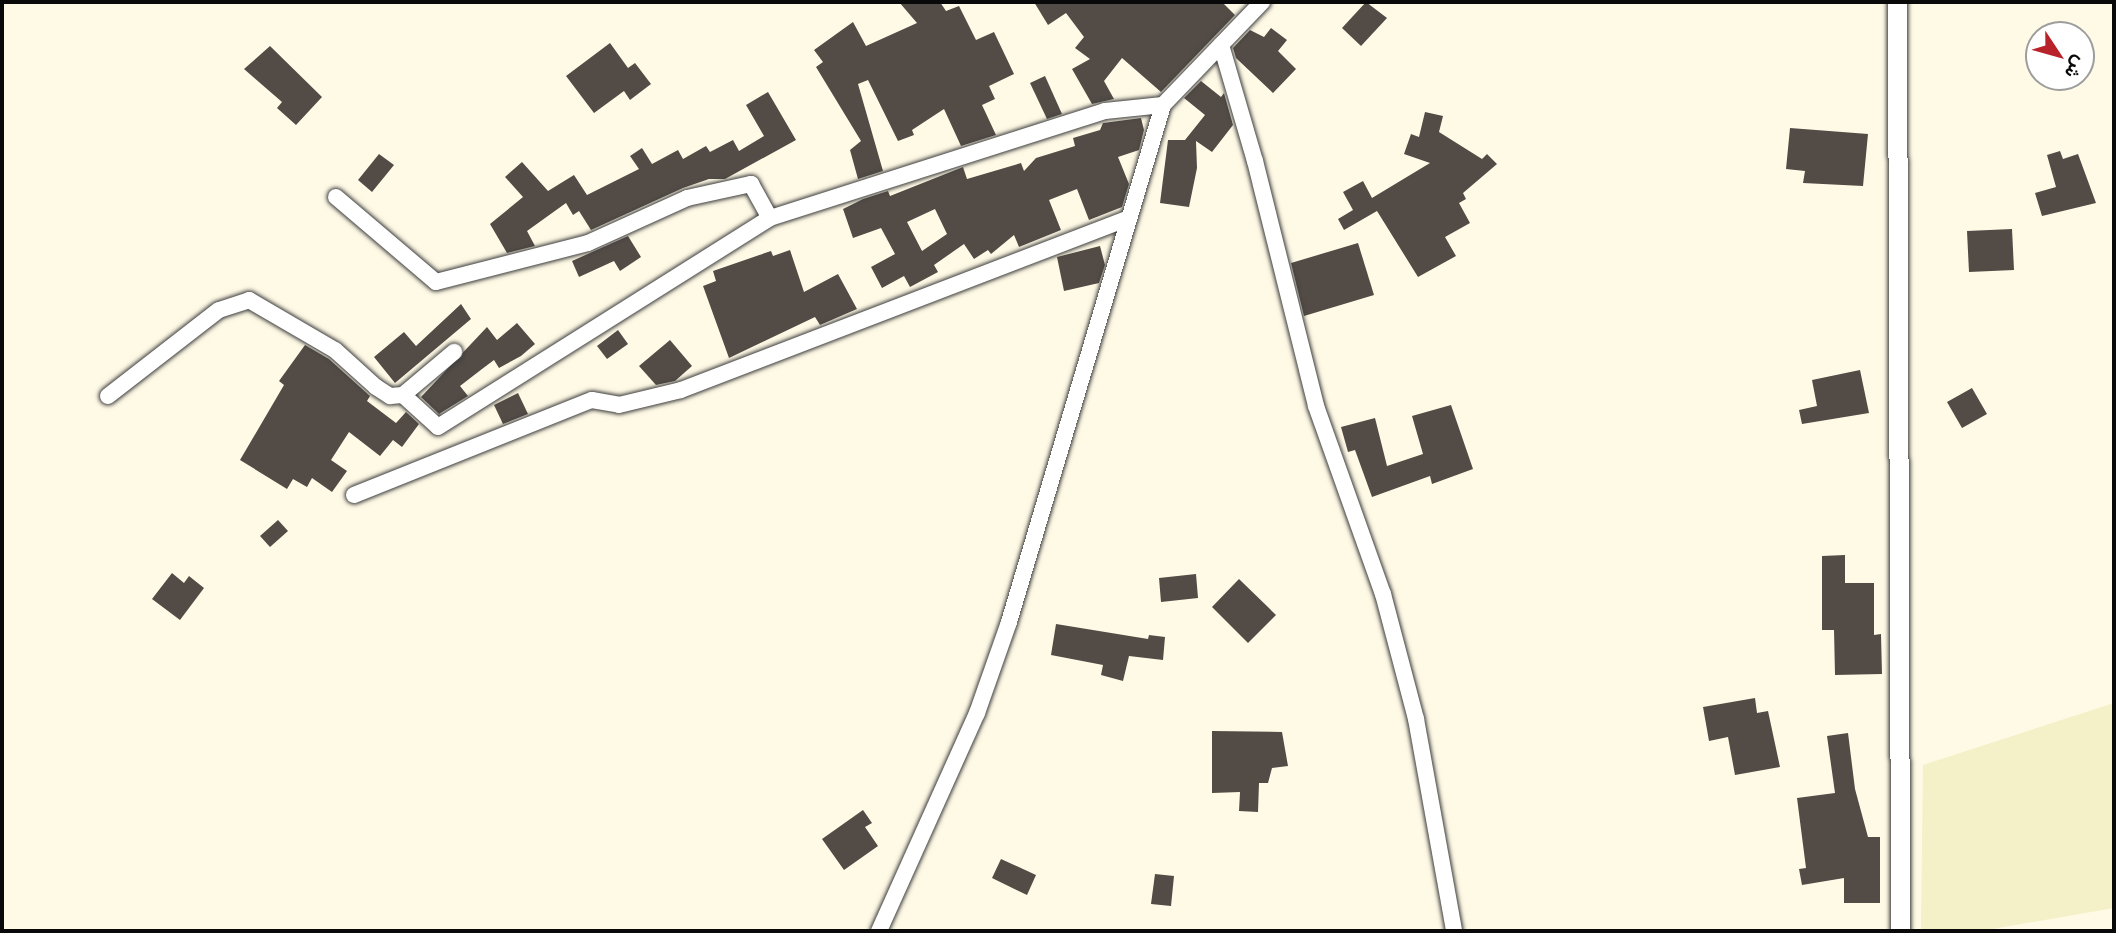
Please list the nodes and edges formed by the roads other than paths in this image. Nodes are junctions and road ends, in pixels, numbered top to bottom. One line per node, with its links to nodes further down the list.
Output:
1 (1262, 2): 3 (street)
2 (1897, 2): 14 (street)
3 (1221, 45): 4 (street); 13 (street)
4 (1163, 105): 6 (street); 7 (street)
5 (336, 197): 6 (street)
6 (770, 218): 9 (street)
7 (1129, 218): 11 (street); 12 (street)
8 (454, 352): 9 (street)
9 (403, 395): 10 (street)
10 (108, 396)
11 (354, 495)
12 (878, 931)
13 (1454, 931)
14 (1900, 931)

